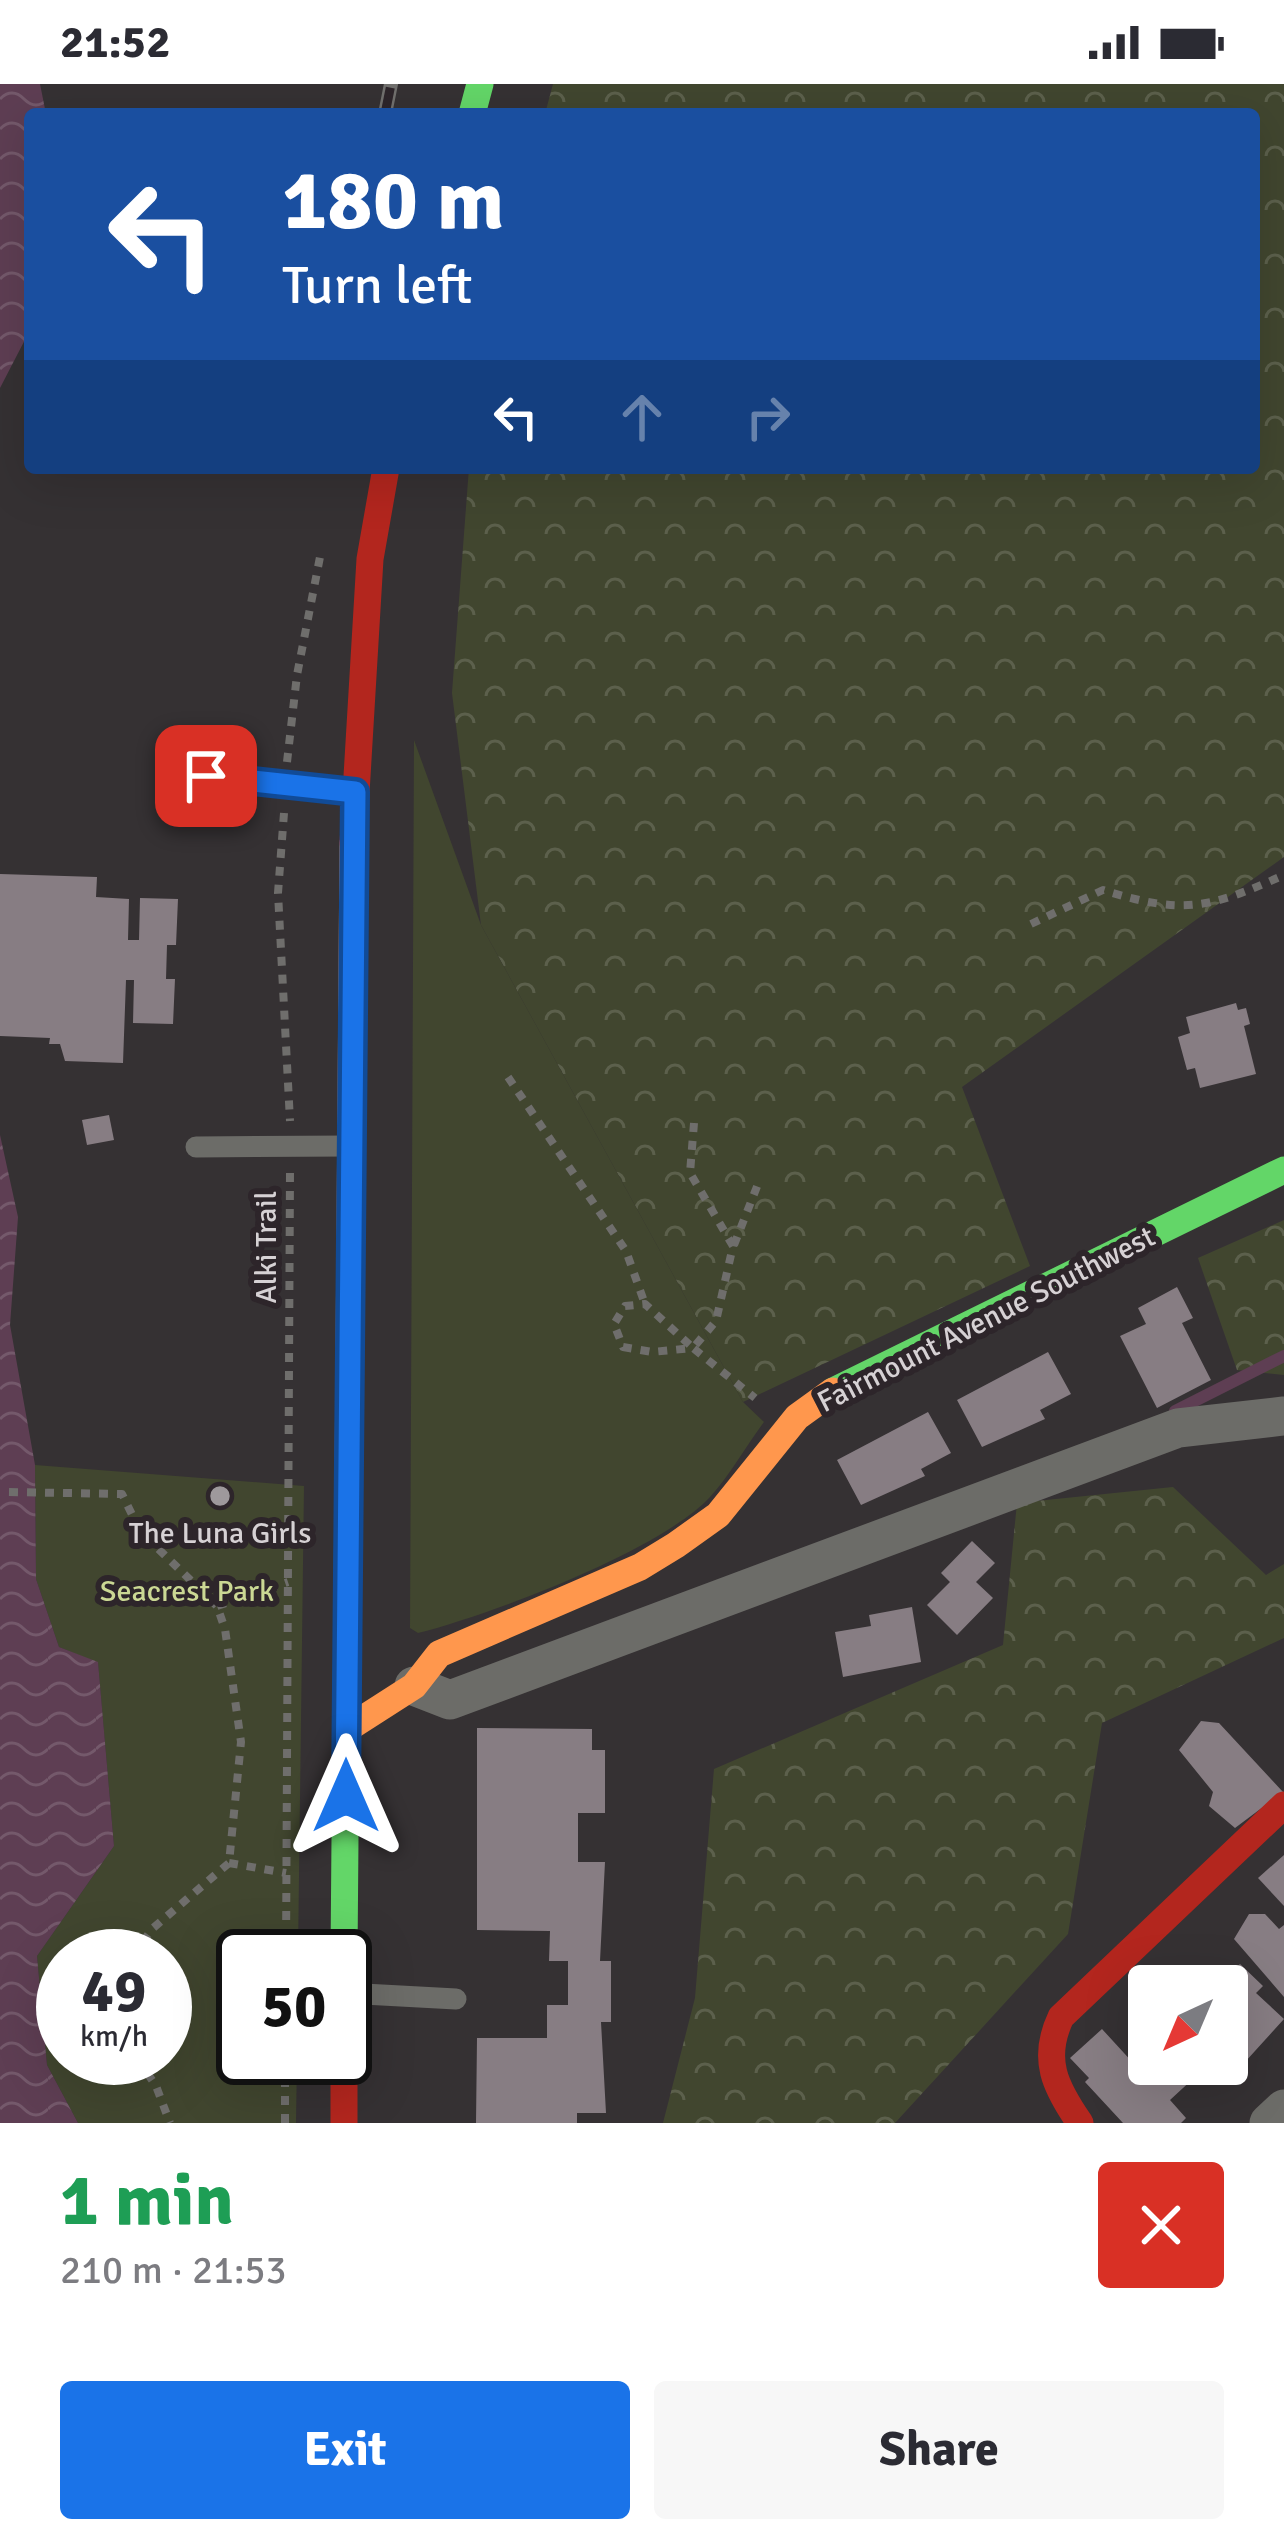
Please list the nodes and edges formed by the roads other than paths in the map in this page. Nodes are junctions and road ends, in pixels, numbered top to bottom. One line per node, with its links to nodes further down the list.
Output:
1 (385, 474): 3 (main road)
2 (206, 776): 3 (lane)
3 (355, 792): 4 (main road)
4 (351, 1146): 5 (lane); 9 (main road)
5 (196, 1147)
6 (1284, 1170): 8 (main road, Fairmount Avenue Southwest)
7 (1284, 1416): 8 (street)
8 (414, 1686): 9 (main road, Fairmount Avenue Southwest)
9 (347, 1729): 11 (main road)
10 (1284, 1805): 17 (main road)
11 (344, 1929)
12 (372, 1994): 13 (lane)
13 (456, 1999)
14 (344, 2085): 16 (main road)
15 (1284, 2109): 18 (street)
16 (344, 2123)
17 (1080, 2123)
18 (1269, 2123)

